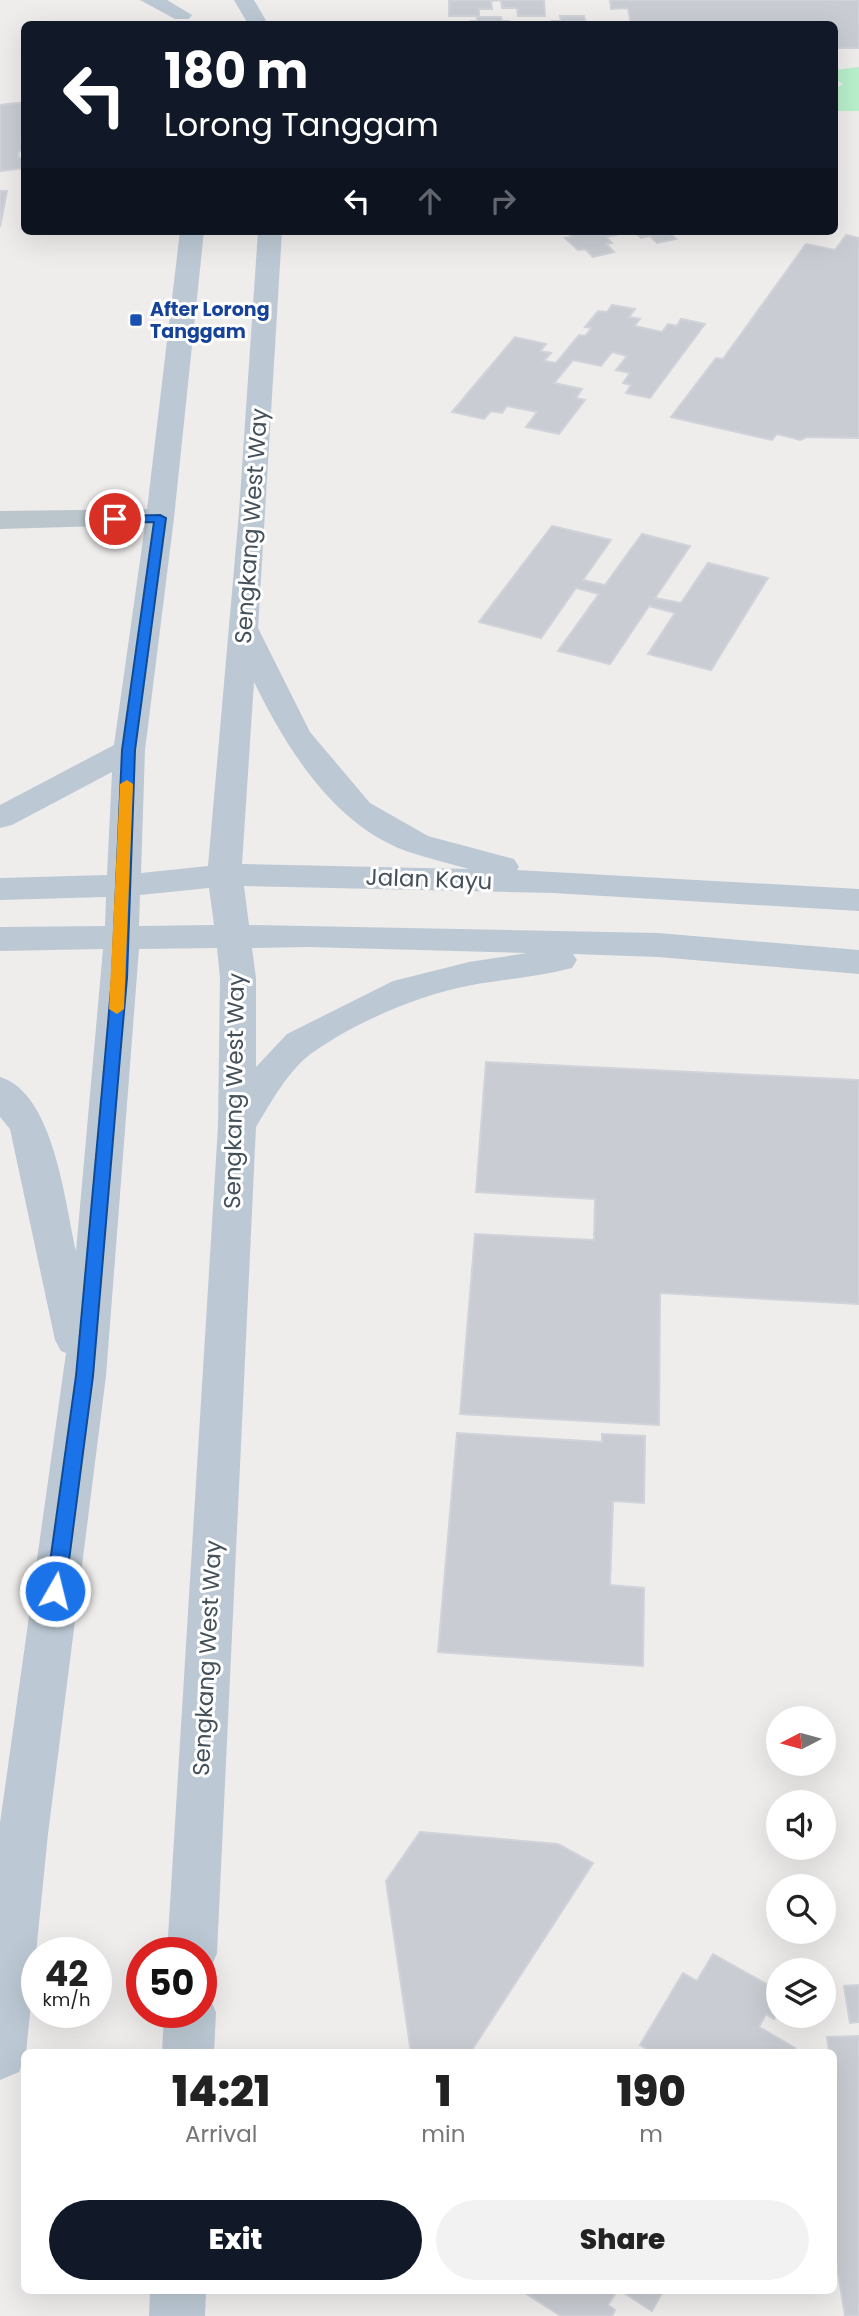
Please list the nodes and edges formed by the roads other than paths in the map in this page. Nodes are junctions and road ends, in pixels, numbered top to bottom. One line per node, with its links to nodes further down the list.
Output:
1 (150, 0): 3 (main road)
2 (244, 0): 4 (main road)
3 (181, 13)
4 (256, 21)
5 (192, 235): 7 (main road)
6 (270, 235): 9 (main road, Sengkang West Way)
7 (160, 518): 8 (street); 10 (main road)
8 (0, 520)
9 (243, 628): 12 (main road, Sengkang West Way); 13 (main road)
10 (129, 750): 11 (main road); 14 (main road)
11 (0, 818)
12 (225, 875): 13 (main road, Jalan Kayu); 14 (main road, Jalan Kayu); 17 (main road, Sengkang West Way)
13 (553, 882): 16 (main road, Jalan Kayu)
14 (123, 886): 15 (main road, Jalan Kayu); 18 (main road)
15 (0, 889)
16 (859, 900)
17 (234, 937): 18 (main road); 20 (main road); 23 (main road, Sengkang West Way)
18 (121, 938): 19 (main road); 24 (main road)
19 (0, 939)
20 (659, 945): 21 (main road); 23 (main road)
21 (859, 962)
22 (0, 1090): 24 (main road)
23 (237, 1126): 25 (main road, Sengkang West Way)
24 (85, 1376): 28 (main road)
25 (193, 1937)
26 (189, 2028): 27 (main road)
27 (188, 2049)
28 (0, 2054)
29 (178, 2294): 30 (main road)
30 (177, 2316)

